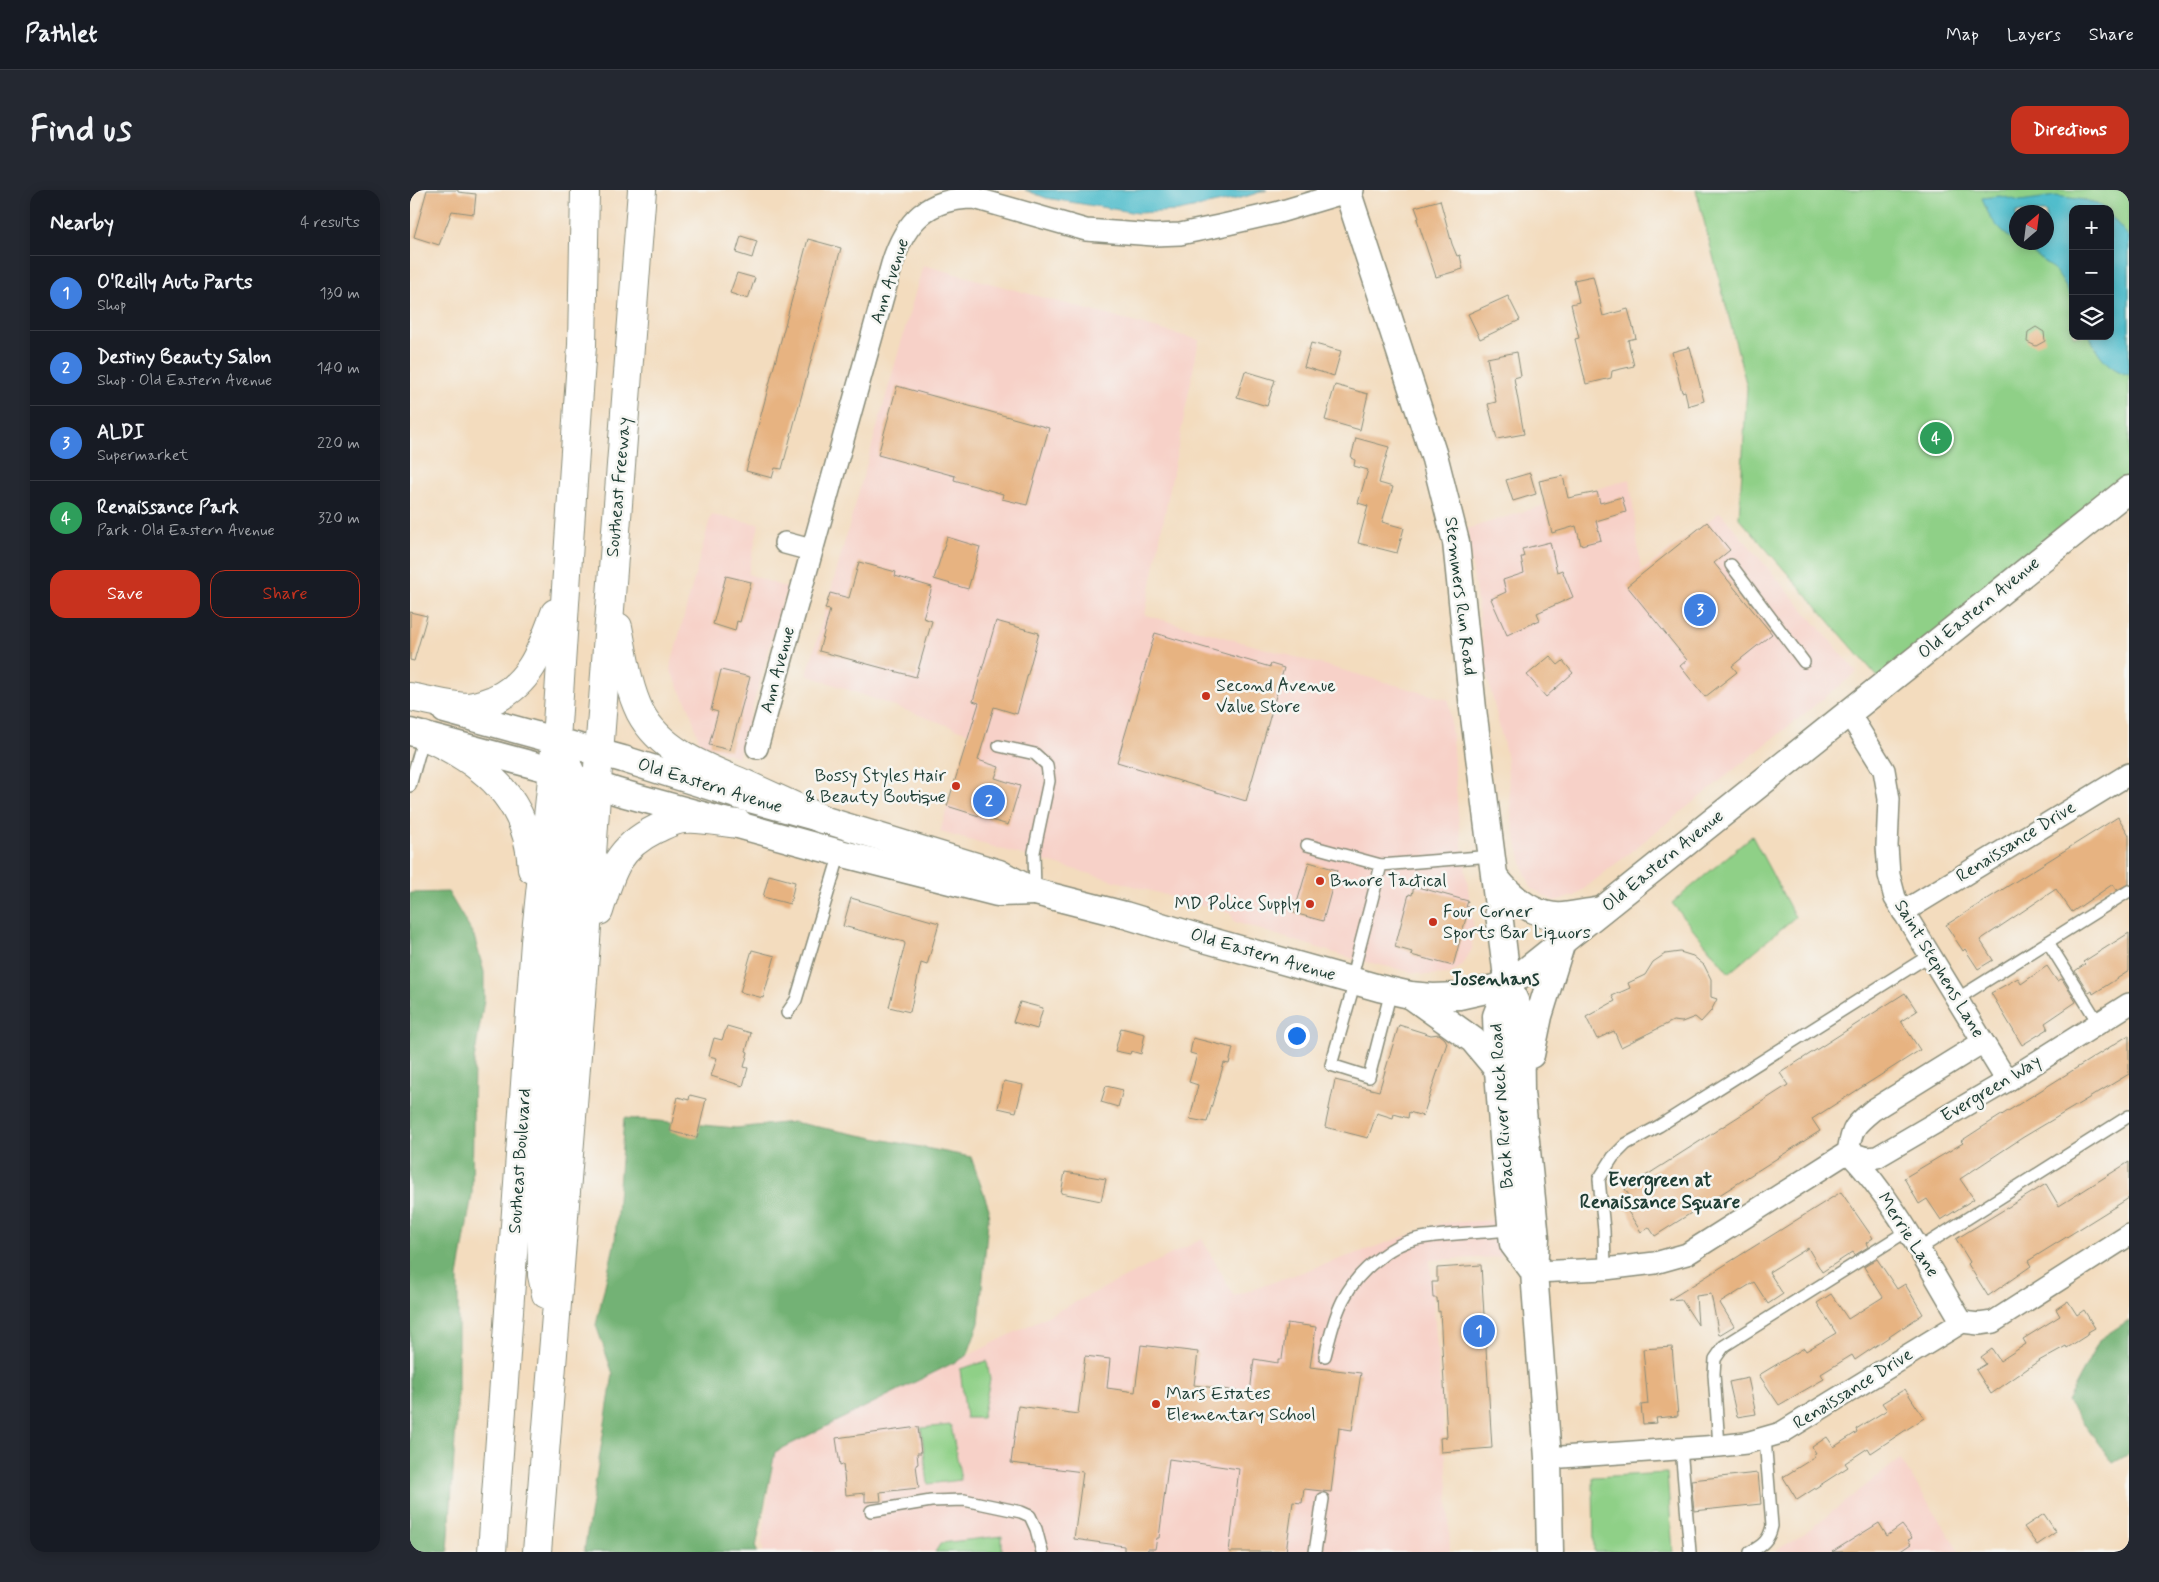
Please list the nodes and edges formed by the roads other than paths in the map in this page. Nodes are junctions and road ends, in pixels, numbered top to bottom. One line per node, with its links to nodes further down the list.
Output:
1 (585, 190): 8 (main road)
2 (642, 190): 9 (main road, Southeast Freeway)
3 (1349, 191): 6 (street, Ann Avenue); 27 (street, Stemmers Run Road)
4 (2129, 489): 13 (street, Old Eastern Avenue)
5 (786, 543): 6 (street)
6 (812, 550): 17 (street, Ann Avenue)
7 (1731, 565): 10 (lane)
8 (565, 583): 11 (main road); 15 (main road)
9 (611, 586): 18 (main road, Southeast Freeway); 22 (main road)
10 (1804, 662)
11 (410, 697)
12 (410, 701): 15 (street, Old Eastern Avenue)
13 (1848, 712): 30 (street, Old Eastern Avenue); 31 (street, Saint Stephens Lane)
14 (417, 734): 20 (street, Old Eastern Avenue); 21 (lane); 33 (main road)
15 (556, 740): 18 (street, Old Eastern Avenue); 20 (main road)
16 (999, 746): 29 (lane)
17 (757, 748)
18 (599, 753): 20 (main road, Southeast Freeway); 22 (street, Old Eastern Avenue)
19 (2129, 774): 31 (street, Renaissance Drive)
20 (574, 777): 23 (street, Old Eastern Avenue); 33 (main road, Southeast Boulevard); 36 (main road); 59 (main road)
21 (410, 786)
22 (822, 819): 29 (street, Old Eastern Avenue)
23 (739, 824): 25 (street, Old Eastern Avenue); 36 (main road)
24 (1307, 845): 26 (lane)
25 (840, 853): 29 (street, Old Eastern Avenue); 44 (lane)
26 (1381, 865): 27 (lane); 38 (lane)
27 (1493, 866): 30 (street); 32 (street, Stemmers Run Road)
28 (2129, 891): 35 (lane)
29 (1035, 892): 38 (street, Old Eastern Avenue)
30 (1602, 910): 34 (street, Old Eastern Avenue)
31 (1903, 912): 37 (street, Saint Stephens Lane)
32 (1502, 938): 39 (street, Stemmers Run Road); 41 (street)
33 (535, 942): 67 (main road, Southeast Boulevard)
34 (1562, 942): 39 (street, Old Eastern Avenue); 49 (street)
35 (2048, 942): 42 (lane); 45 (lane)
36 (585, 955): 59 (main road)
37 (1930, 955): 42 (street, Saint Stephens Lane); 56 (lane)
38 (1353, 981): 40 (street, Old Eastern Avenue); 40 (lane)
39 (1508, 985): 41 (street, Old Eastern Avenue); 47 (street, Back River Neck Road); 49 (street, Back River Neck Road)
40 (1401, 993): 41 (street, Old Eastern Avenue); 47 (street)
41 (1447, 996)
42 (1956, 999): 46 (street, Saint Stephens Lane)
43 (2129, 1004): 45 (street, Evergreen Way)
44 (787, 1013)
45 (2099, 1024): 48 (street, Evergreen Way)
46 (1983, 1042): 48 (street, Saint Stephens Lane); 51 (street)
47 (1498, 1070): 52 (street, Back River Neck Road)
48 (2007, 1081): 51 (street, Evergreen Way)
49 (1521, 1092): 57 (street, Back River Neck Road)
50 (2129, 1116): 55 (lane)
51 (1848, 1152): 53 (street, Merrie Lane); 56 (street)
52 (1511, 1230): 57 (street, Back River Neck Road); 60 (lane)
53 (1907, 1231): 55 (street, Merrie Lane); 62 (lane)
54 (2129, 1235): 58 (street)
55 (1919, 1249): 58 (street, Merrie Lane)
56 (1605, 1269): 57 (street)
57 (1534, 1272): 64 (street, Back River Neck Road)
58 (1962, 1322): 61 (street, Renaissance Drive)
59 (554, 1330): 68 (main road)
60 (1325, 1356)
61 (1765, 1438): 62 (street, Renaissance Drive); 73 (lane)
62 (1719, 1446): 63 (street, Renaissance Drive)
63 (1681, 1448): 64 (street, Renaissance Drive); 72 (lane)
64 (1548, 1458): 71 (street, Back River Neck Road)
65 (1323, 1499): 70 (lane)
66 (871, 1511): 69 (lane)
67 (492, 1552)
68 (537, 1552)
69 (1042, 1552)
70 (1315, 1552)
71 (1550, 1552)
72 (1690, 1552)
73 (1750, 1552)

